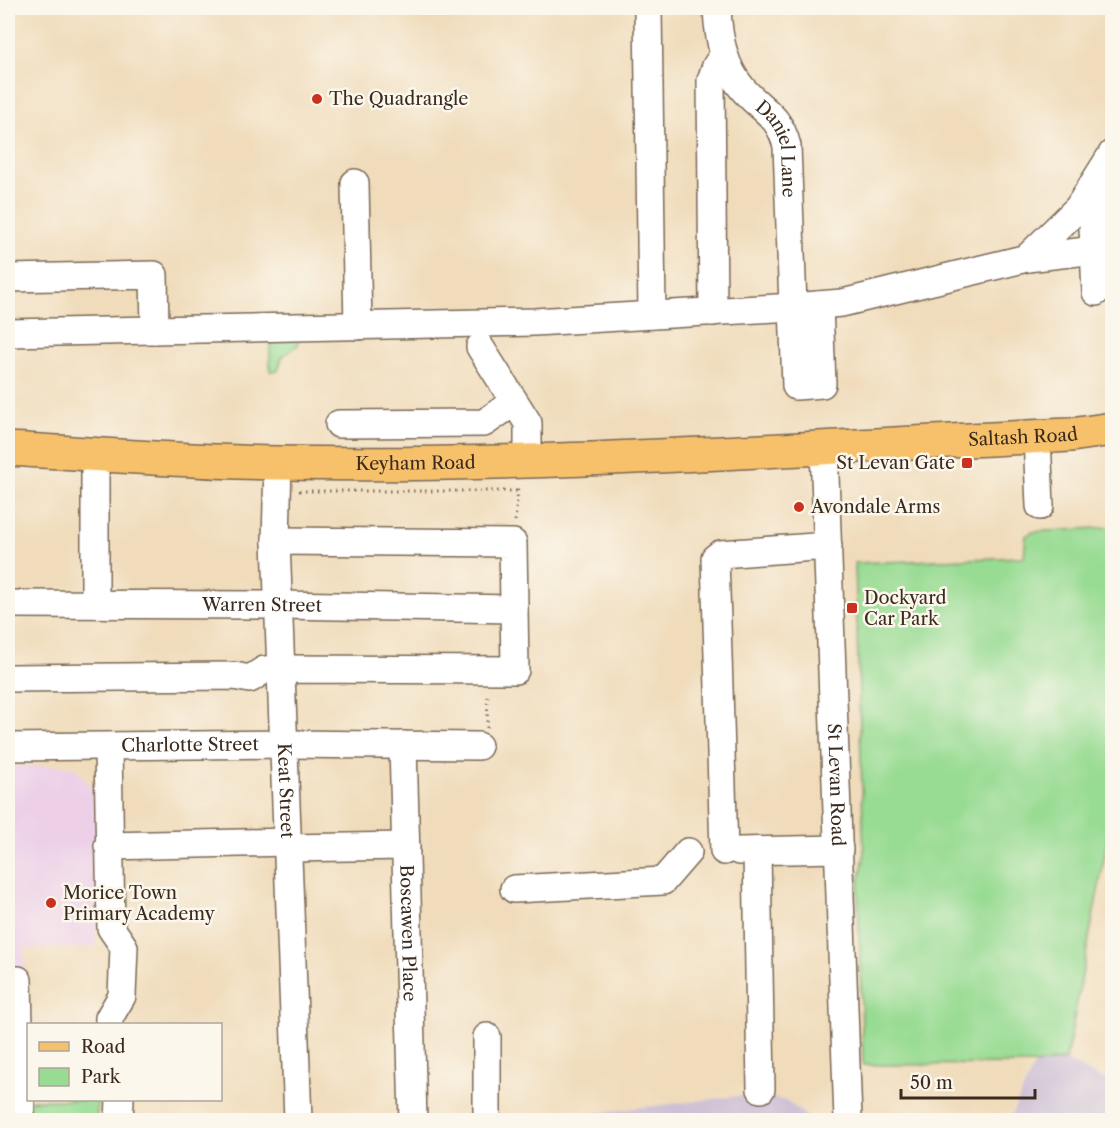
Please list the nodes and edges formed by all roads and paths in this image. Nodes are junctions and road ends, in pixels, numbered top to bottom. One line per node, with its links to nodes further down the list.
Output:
1 (648, 8): 13 (street)
2 (717, 8): 3 (street, Daniel Lane)
3 (724, 54): 11 (street, Daniel Lane); 12 (street)
4 (1113, 154): 8 (street)
5 (1113, 165): 7 (street)
6 (355, 183): 14 (street)
7 (1103, 249): 8 (street); 10 (street)
8 (1029, 270): 11 (street)
9 (8, 278): 15 (street)
10 (1096, 292)
11 (806, 306): 12 (street)
12 (712, 312): 13 (street)
13 (652, 315): 14 (street)
14 (358, 326): 15 (street)
15 (155, 330): 16 (street)
16 (8, 333)
17 (480, 347): 18 (street)
18 (514, 402): 19 (street); 25 (street)
19 (339, 424)
20 (1113, 429): 21 (main road, Saltash Road)
21 (1037, 436): 22 (main road, Saltash Road); 27 (street)
22 (824, 447): 25 (main road, Keyham Road); 30 (street, St Levan Road)
23 (8, 449): 24 (main road, Keyham Road)
24 (95, 454): 26 (main road, Keyham Road); 32 (street)
25 (528, 460): 26 (main road, Keyham Road)
26 (285, 477): 28 (street, Keat Street); 29 (path)
27 (1040, 506)
28 (276, 541): 29 (street); 33 (street, Keat Street)
29 (513, 543): 34 (street)
30 (828, 546): 46 (street, St Levan Road); 47 (street)
31 (8, 604): 32 (street, Warren Street)
32 (95, 604): 33 (street, Warren Street)
33 (279, 604): 34 (street, Warren Street); 35 (street, Keat Street)
34 (514, 609): 36 (street)
35 (281, 669): 36 (street); 37 (street); 39 (street, Keat Street)
36 (488, 671): 38 (path)
37 (8, 678)
38 (483, 740): 40 (street, Charlotte Street)
39 (285, 744): 40 (street, Charlotte Street); 42 (street, Charlotte Street); 43 (street, Keat Street)
40 (403, 745): 45 (street, Boscawen Place)
41 (8, 747): 42 (street, Charlotte Street)
42 (108, 747): 44 (street)
43 (289, 845): 44 (street); 45 (street); 57 (street, Keat Street)
44 (108, 846): 51 (street)
45 (406, 846): 58 (street, Boscawen Place)
46 (839, 849): 48 (street); 60 (street, St Levan Road)
47 (724, 851): 48 (street); 49 (street)
48 (757, 851): 53 (street)
49 (514, 889)
50 (18, 980): 55 (street)
51 (109, 1023)
52 (486, 1037): 59 (street)
53 (761, 1089)
54 (120, 1101): 56 (street)
55 (21, 1120)
56 (119, 1120)
57 (298, 1120)
58 (413, 1120)
59 (487, 1120)
60 (848, 1120)

